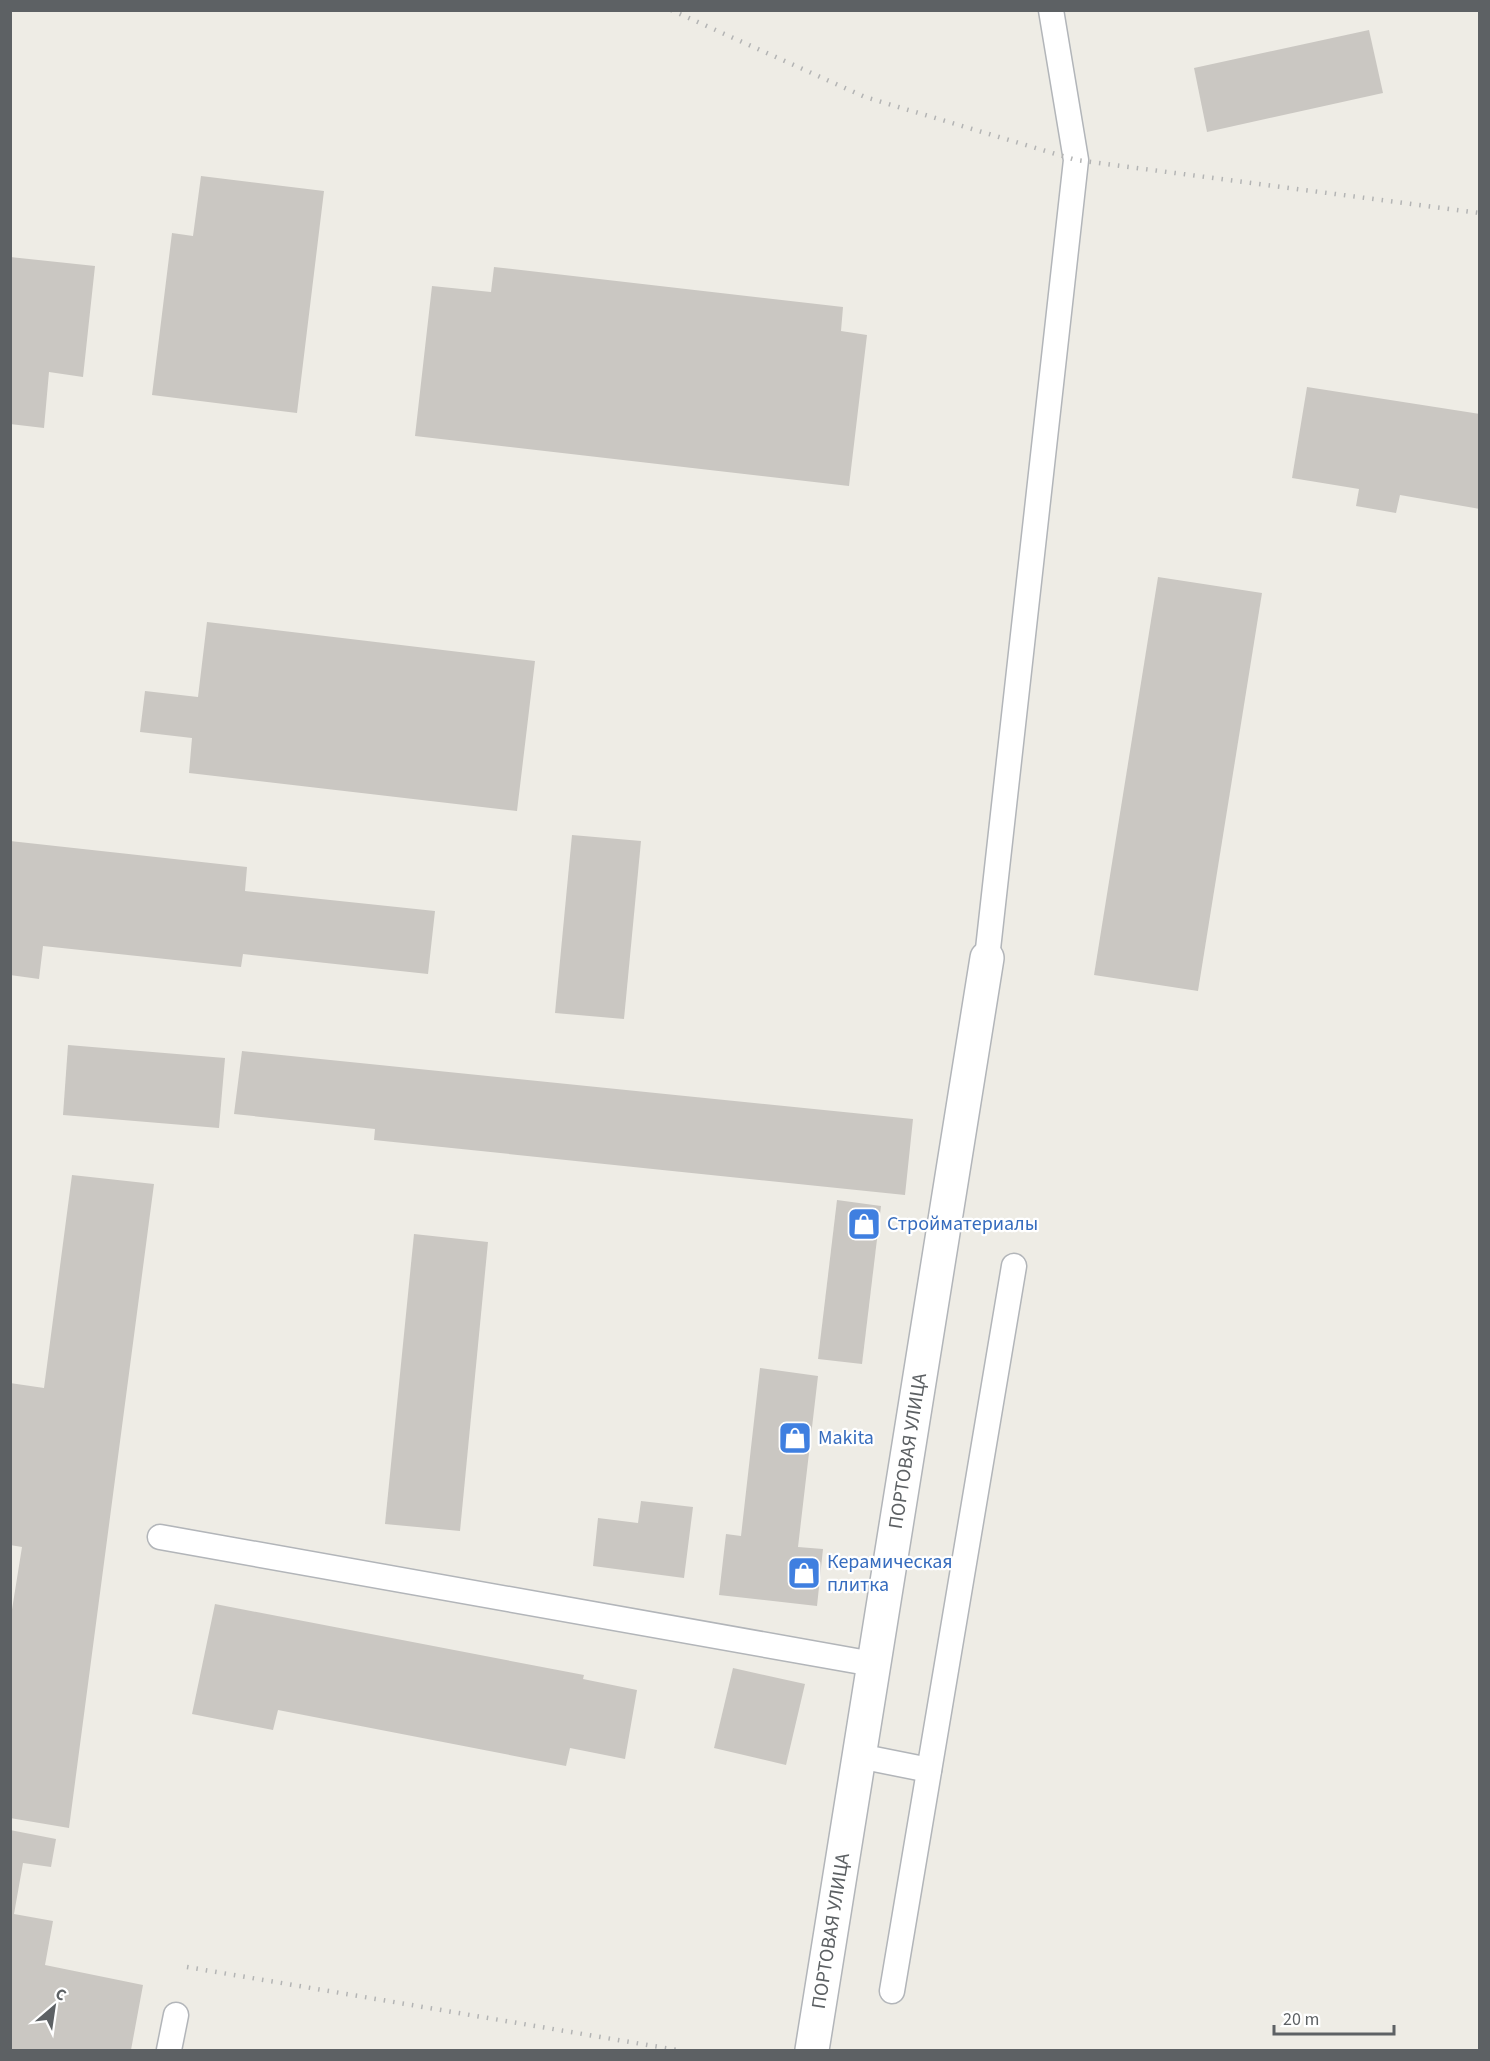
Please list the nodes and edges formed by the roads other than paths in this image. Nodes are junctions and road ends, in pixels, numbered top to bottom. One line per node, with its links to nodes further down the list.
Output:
1 (1051, 10): 2 (lane)
2 (987, 958): 5 (street, ПОРТОВАЯ УЛИЦА)
3 (1014, 1266): 7 (lane)
4 (160, 1537): 5 (lane)
5 (873, 1664): 6 (street, ПОРТОВАЯ УЛИЦА)
6 (859, 1756): 7 (lane); 11 (street, ПОРТОВАЯ УЛИЦА)
7 (929, 1770): 8 (lane)
8 (892, 1991)
9 (176, 2015): 10 (lane)
10 (169, 2050)
11 (812, 2050)

